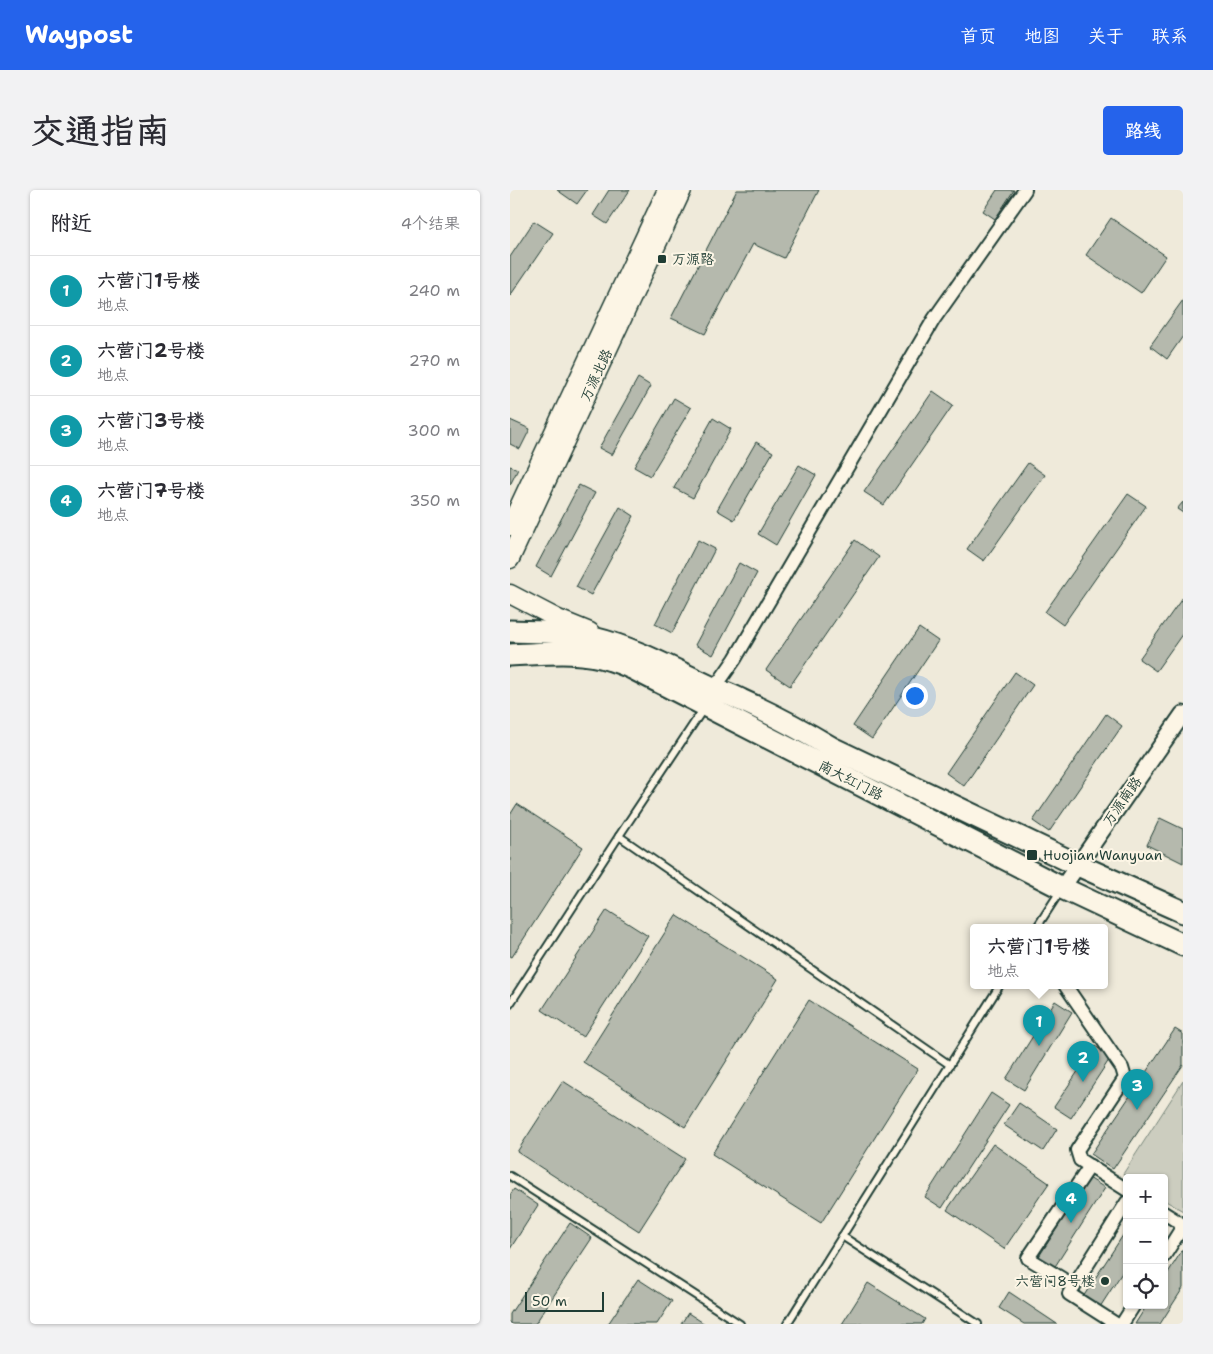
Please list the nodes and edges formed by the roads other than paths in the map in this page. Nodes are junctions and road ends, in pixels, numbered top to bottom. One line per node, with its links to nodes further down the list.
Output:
1 (667, 190): 4 (main road, 万源北路)
2 (682, 190): 5 (main road, 万源北路)
3 (1025, 190): 10 (street)
4 (510, 526)
5 (510, 559)
6 (510, 594): 8 (main road)
7 (510, 631): 8 (highway, 南大红门路)
8 (622, 647): 10 (highway, 南大红门路)
9 (510, 655): 10 (highway, 南大红门路)
10 (710, 697): 12 (lane); 13 (highway, 南大红门路); 14 (highway, 南大红门路)
11 (1183, 714): 13 (street, 万源南路)
12 (619, 836): 20 (lane); 21 (lane)
13 (1078, 865): 14 (street, 万源南路); 15 (highway)
14 (1062, 888): 16 (lane); 17 (highway, 南大红门路)
15 (1183, 912)
16 (1039, 924)
17 (1183, 945)
18 (998, 989): 21 (lane)
19 (1069, 989): 22 (street)
20 (510, 1004)
21 (950, 1065): 28 (lane)
22 (1090, 1166): 24 (street); 30 (street)
23 (510, 1176): 32 (lane)
24 (1123, 1187)
25 (1123, 1208): 30 (street)
26 (1168, 1216): 27 (street)
27 (1183, 1226): 29 (street)
28 (842, 1236): 33 (lane); 34 (lane)
29 (1168, 1250)
30 (1074, 1286): 35 (street)
31 (1131, 1309): 36 (street)
32 (740, 1324)
33 (787, 1324)
34 (978, 1324)
35 (1116, 1324)
36 (1122, 1324)

